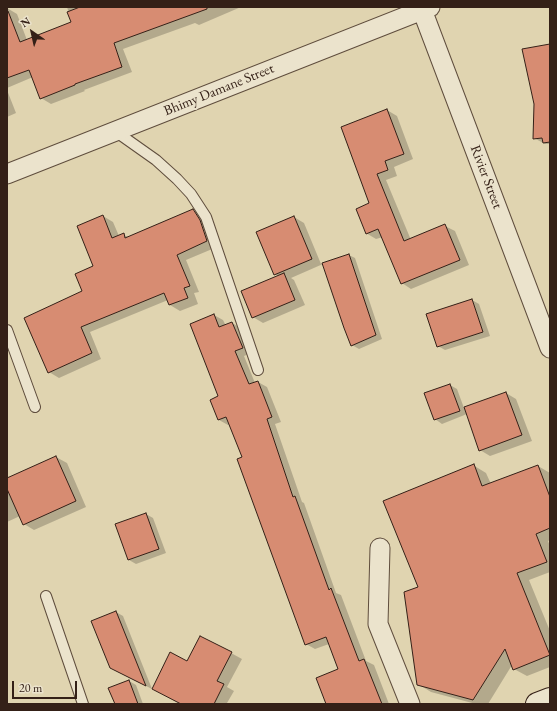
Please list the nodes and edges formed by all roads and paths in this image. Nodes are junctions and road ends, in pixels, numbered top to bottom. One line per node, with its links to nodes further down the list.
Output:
1 (424, 8): 2 (street, Bhimy Damane Street); 5 (street, Rivier Street)
2 (115, 131): 3 (street, Bhimy Damane Street); 6 (lane)
3 (7, 174)
4 (7, 330): 7 (lane)
5 (550, 348)
6 (258, 370)
7 (35, 407)
8 (380, 548): 12 (street)
9 (46, 596): 11 (lane)
10 (550, 699): 13 (street)
11 (83, 704)
12 (410, 704)
13 (537, 704)

